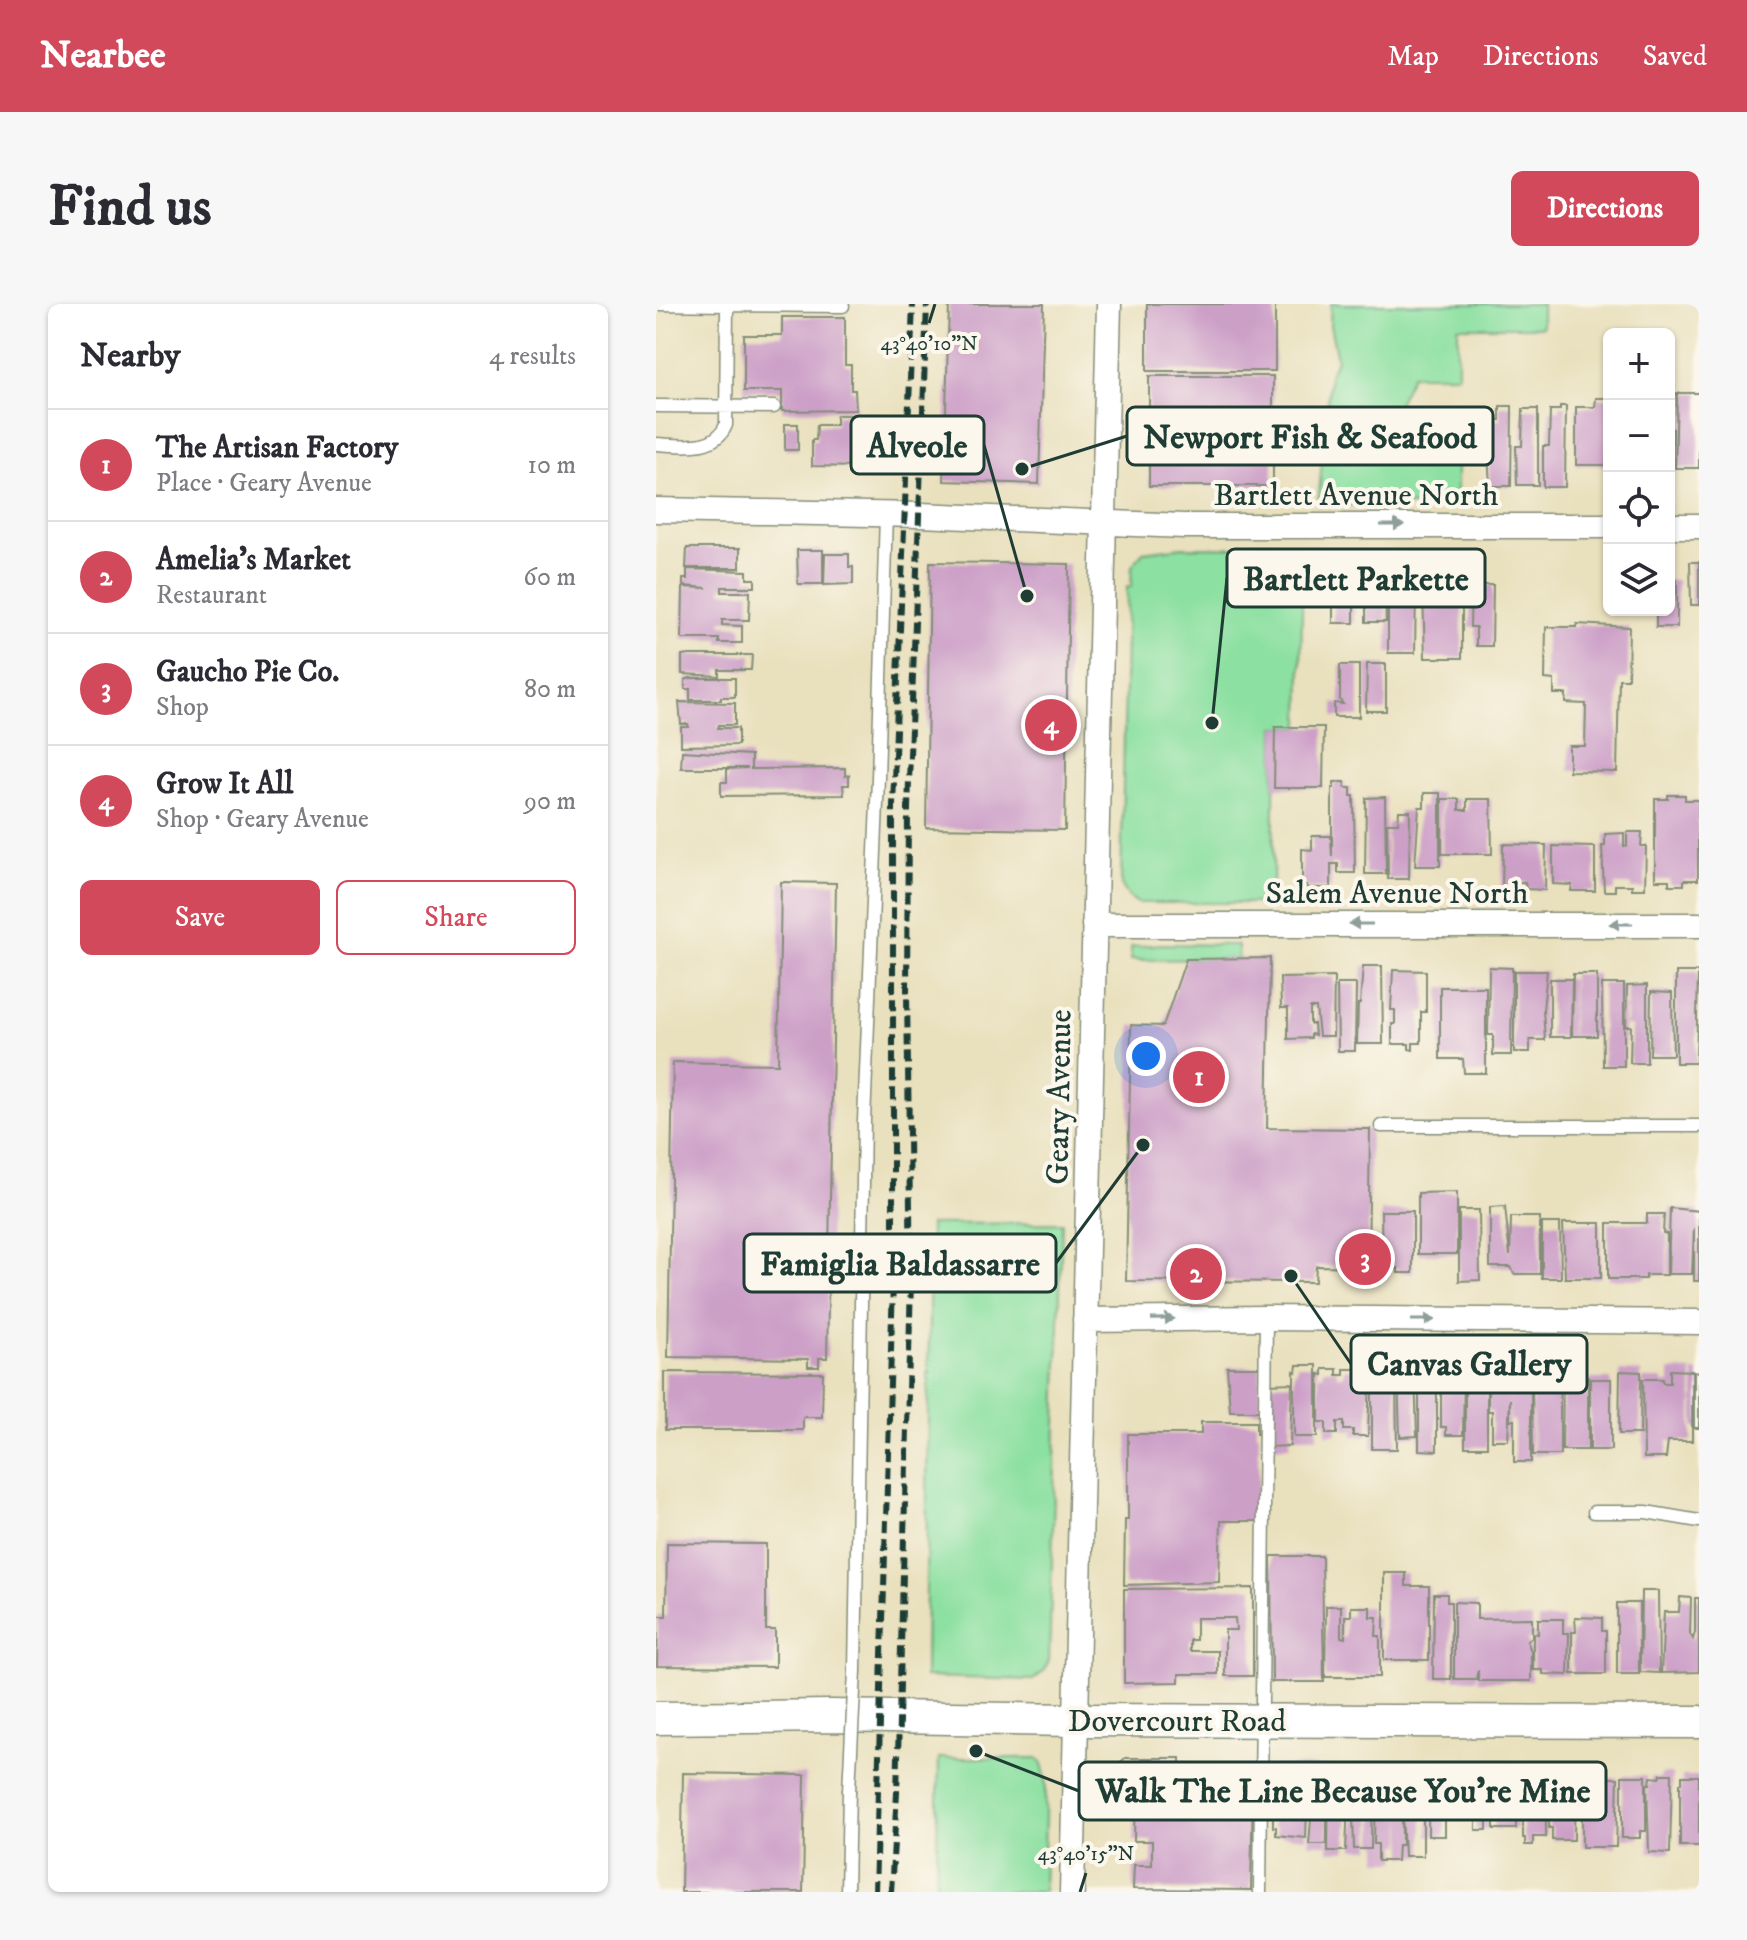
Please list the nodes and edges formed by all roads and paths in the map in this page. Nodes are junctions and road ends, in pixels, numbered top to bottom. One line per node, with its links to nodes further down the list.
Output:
1 (656, 304): 3 (lane)
2 (1109, 304): 11 (street, Geary Avenue)
3 (727, 305): 4 (lane); 6 (lane)
4 (843, 306)
5 (656, 406): 6 (lane)
6 (726, 406): 7 (lane); 8 (lane)
7 (774, 407)
8 (656, 444)
9 (656, 510): 10 (street, Bartlett Avenue North)
10 (886, 514): 11 (street, Bartlett Avenue North); 28 (lane, bridge)
11 (1104, 524): 12 (street, Bartlett Avenue North, one-way to 12); 15 (street, Geary Avenue)
12 (1603, 526)
13 (1675, 526): 14 (street)
14 (1699, 526)
15 (1094, 925): 16 (street, Salem Avenue North, one-way to 15); 20 (street, Geary Avenue)
16 (1699, 925)
17 (1381, 1126): 18 (lane)
18 (1699, 1126)
19 (1266, 1318): 20 (street, one-way to 19); 21 (street, one-way to 21); 26 (lane)
20 (1085, 1320): 25 (street, Geary Avenue)
21 (1699, 1322)
22 (1594, 1512): 23 (lane)
23 (1699, 1521)
24 (656, 1718): 25 (street, Dovercourt Road)
25 (1076, 1720): 26 (street, Dovercourt Road); 29 (street, Geary Avenue)
26 (1263, 1720): 27 (street, Dovercourt Road); 30 (lane)
27 (1699, 1722)
28 (847, 1892)
29 (1072, 1892)
30 (1260, 1892)

